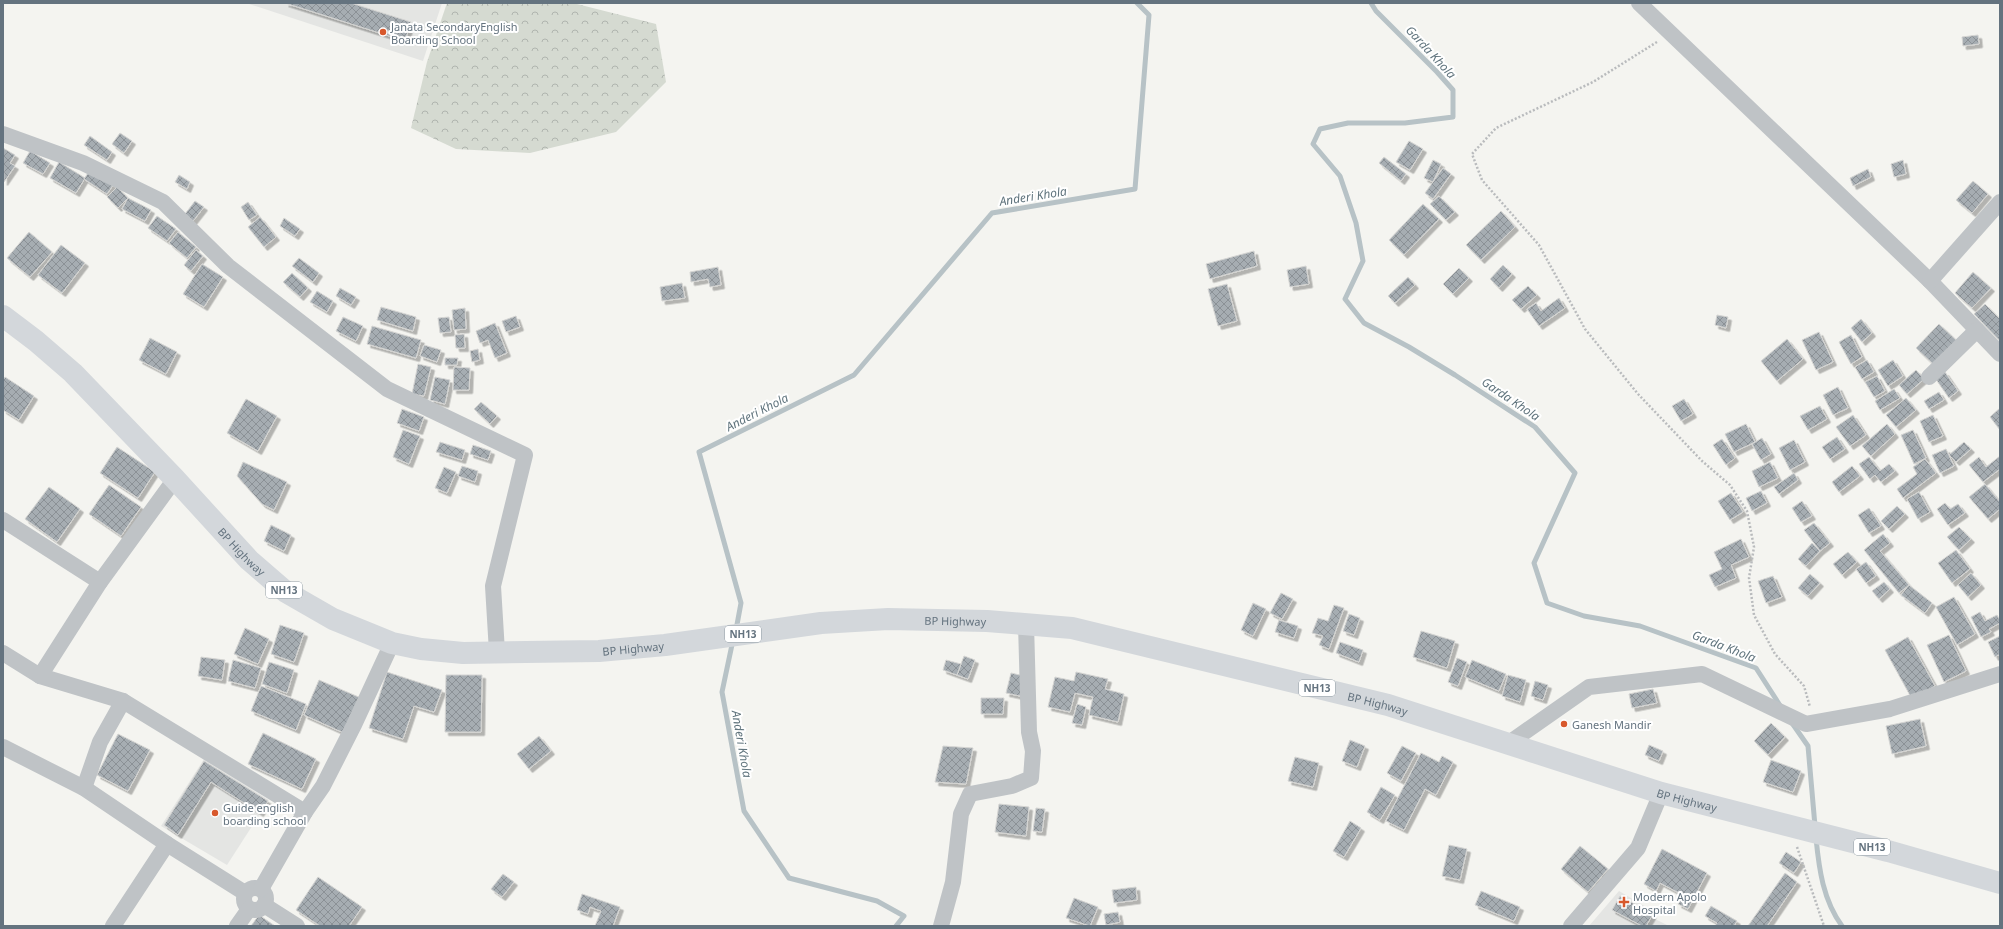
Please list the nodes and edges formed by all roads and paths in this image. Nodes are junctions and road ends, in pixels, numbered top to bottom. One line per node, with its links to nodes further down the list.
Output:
1 (1639, 3): 2 (street)
2 (1671, 34): 5 (street); 20 (path)
3 (3, 134): 15 (street)
4 (2000, 202): 5 (street)
5 (1930, 280): 7 (street)
6 (3, 316): 10 (highway, BP Highway / NH13)
7 (1976, 330): 8 (street); 9 (street)
8 (2000, 354)
9 (1929, 377)
10 (175, 479): 12 (street); 14 (highway, BP Highway / NH13)
11 (3, 520): 12 (street)
12 (100, 582): 18 (street)
13 (1026, 624): 15 (highway, BP Highway / NH13); 21 (highway, BP Highway / NH13); 35 (street)
14 (392, 643): 15 (highway, BP Highway / NH13); 25 (street)
15 (497, 652)
16 (3, 653): 18 (street)
17 (2000, 674): 20 (street)
18 (40, 676): 19 (street)
19 (123, 701): 23 (street); 25 (street)
20 (1815, 722): 21 (street)
21 (1508, 743): 24 (highway, BP Highway / NH13)
22 (3, 747): 23 (street)
23 (84, 788): 27 (street)
24 (1661, 793): 26 (highway, BP Highway / NH13); 36 (street)
25 (305, 812): 30 (street)
26 (1793, 827): 28 (highway, BP Highway / NH13); 37 (path)
27 (167, 844): 29 (street); 32 (street)
28 (2000, 883)
29 (245, 893): 30 (street); 31 (street)
30 (262, 897): 31 (street); 34 (street)
31 (249, 909): 33 (street)
32 (113, 926)
33 (237, 926)
34 (298, 926)
35 (941, 926)
36 (1571, 926)
37 (1824, 926)

